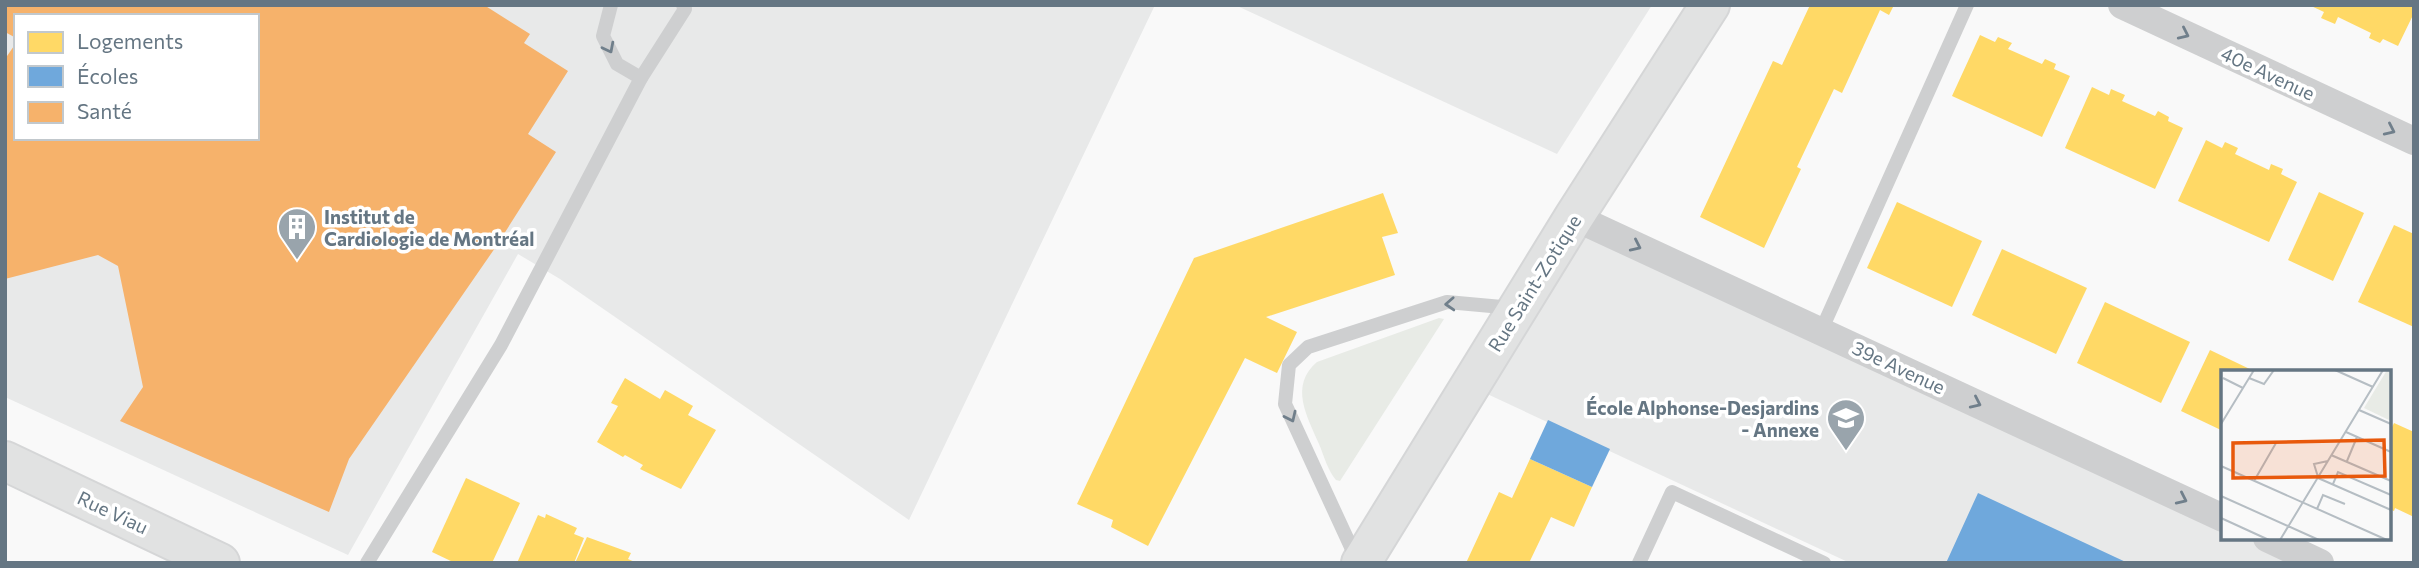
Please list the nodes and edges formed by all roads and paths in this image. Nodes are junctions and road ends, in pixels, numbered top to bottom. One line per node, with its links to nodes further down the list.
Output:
1 (611, 5): 6 (lane, one-way to 6)
2 (1710, 5): 8 (street, Rue Saint-Zotique)
3 (1967, 5): 10 (lane)
4 (2122, 5): 7 (street, 40e Avenue, one-way to 7)
5 (684, 7): 6 (lane)
6 (641, 78): 15 (lane)
7 (2414, 141)
8 (1574, 217): 9 (street, Rue Saint-Zotique); 10 (street, 39e Avenue, one-way to 10)
9 (1518, 309): 16 (street, Rue Saint-Zotique); 16 (lane, one-way to 16)
10 (1821, 331): 12 (street, 39e Avenue, one-way to 12)
11 (5, 461): 14 (street, Rue Viau)
12 (2221, 517)
13 (2271, 540): 19 (street)
14 (220, 563)
15 (366, 563)
16 (1360, 563)
17 (1639, 563): 18 (lane)
18 (1824, 563)
19 (2320, 563)

